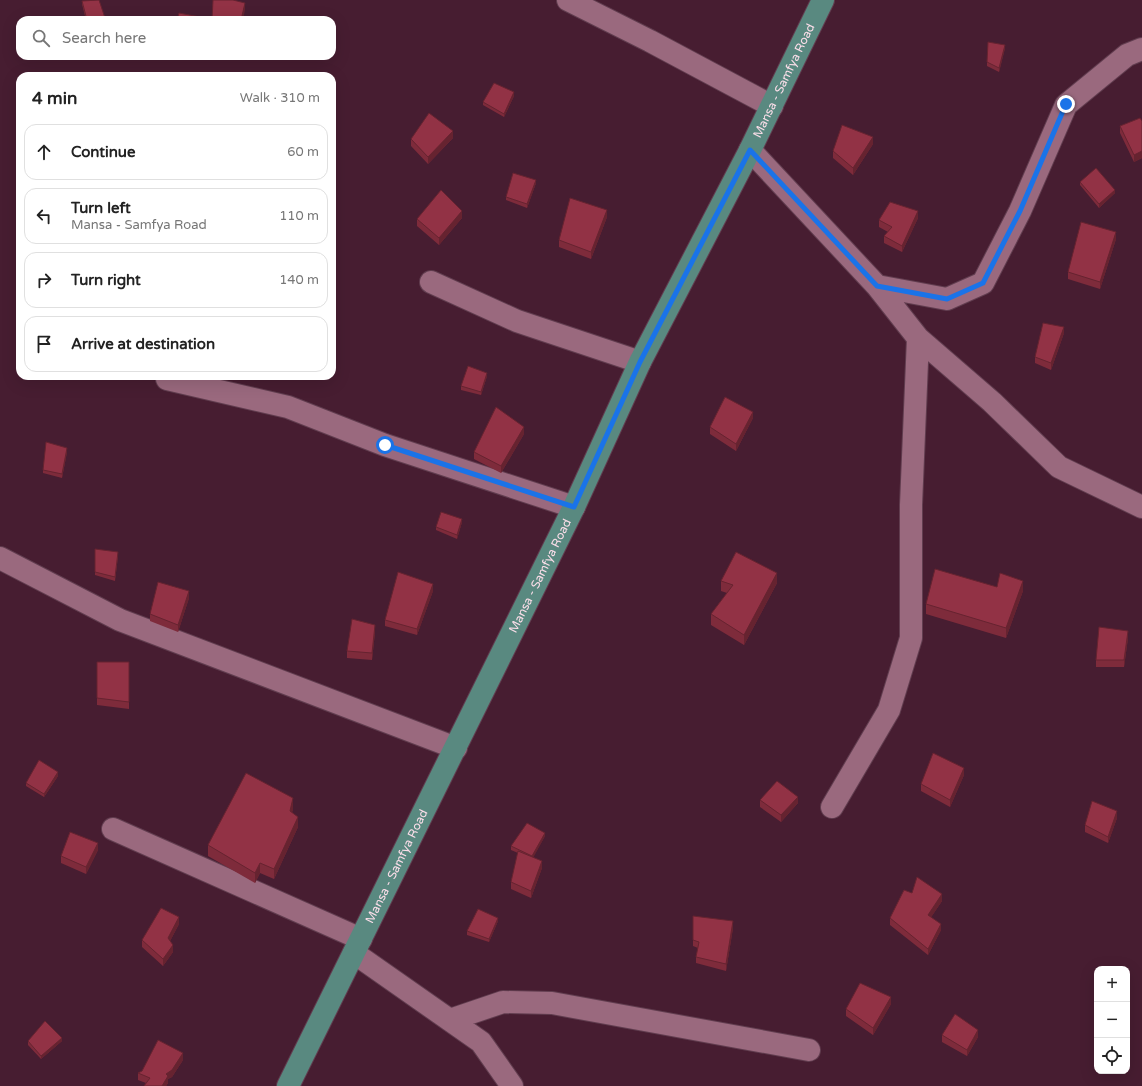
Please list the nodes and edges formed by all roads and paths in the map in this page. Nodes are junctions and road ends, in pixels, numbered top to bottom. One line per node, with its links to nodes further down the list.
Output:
1 (568, 0): 4 (street)
2 (823, 0): 4 (main road, Mansa - Samfya Road)
3 (1142, 49): 7 (street)
4 (772, 106): 5 (main road, Mansa - Samfya Road)
5 (750, 150): 7 (street); 9 (main road, Mansa - Samfya Road)
6 (431, 282): 9 (street)
7 (877, 286): 8 (street)
8 (918, 338): 12 (street); 15 (street)
9 (640, 362): 11 (main road, Mansa - Samfya Road)
10 (172, 380): 11 (street)
11 (574, 507): 14 (main road, Mansa - Samfya Road)
12 (1142, 508)
13 (0, 558): 14 (street)
14 (456, 748): 17 (main road, Mansa - Samfya Road)
15 (832, 807)
16 (113, 829): 17 (street)
17 (358, 946): 18 (street); 20 (main road, Mansa - Samfya Road)
18 (450, 1020): 19 (street); 21 (street)
19 (808, 1050)
20 (288, 1086)
21 (512, 1086)

